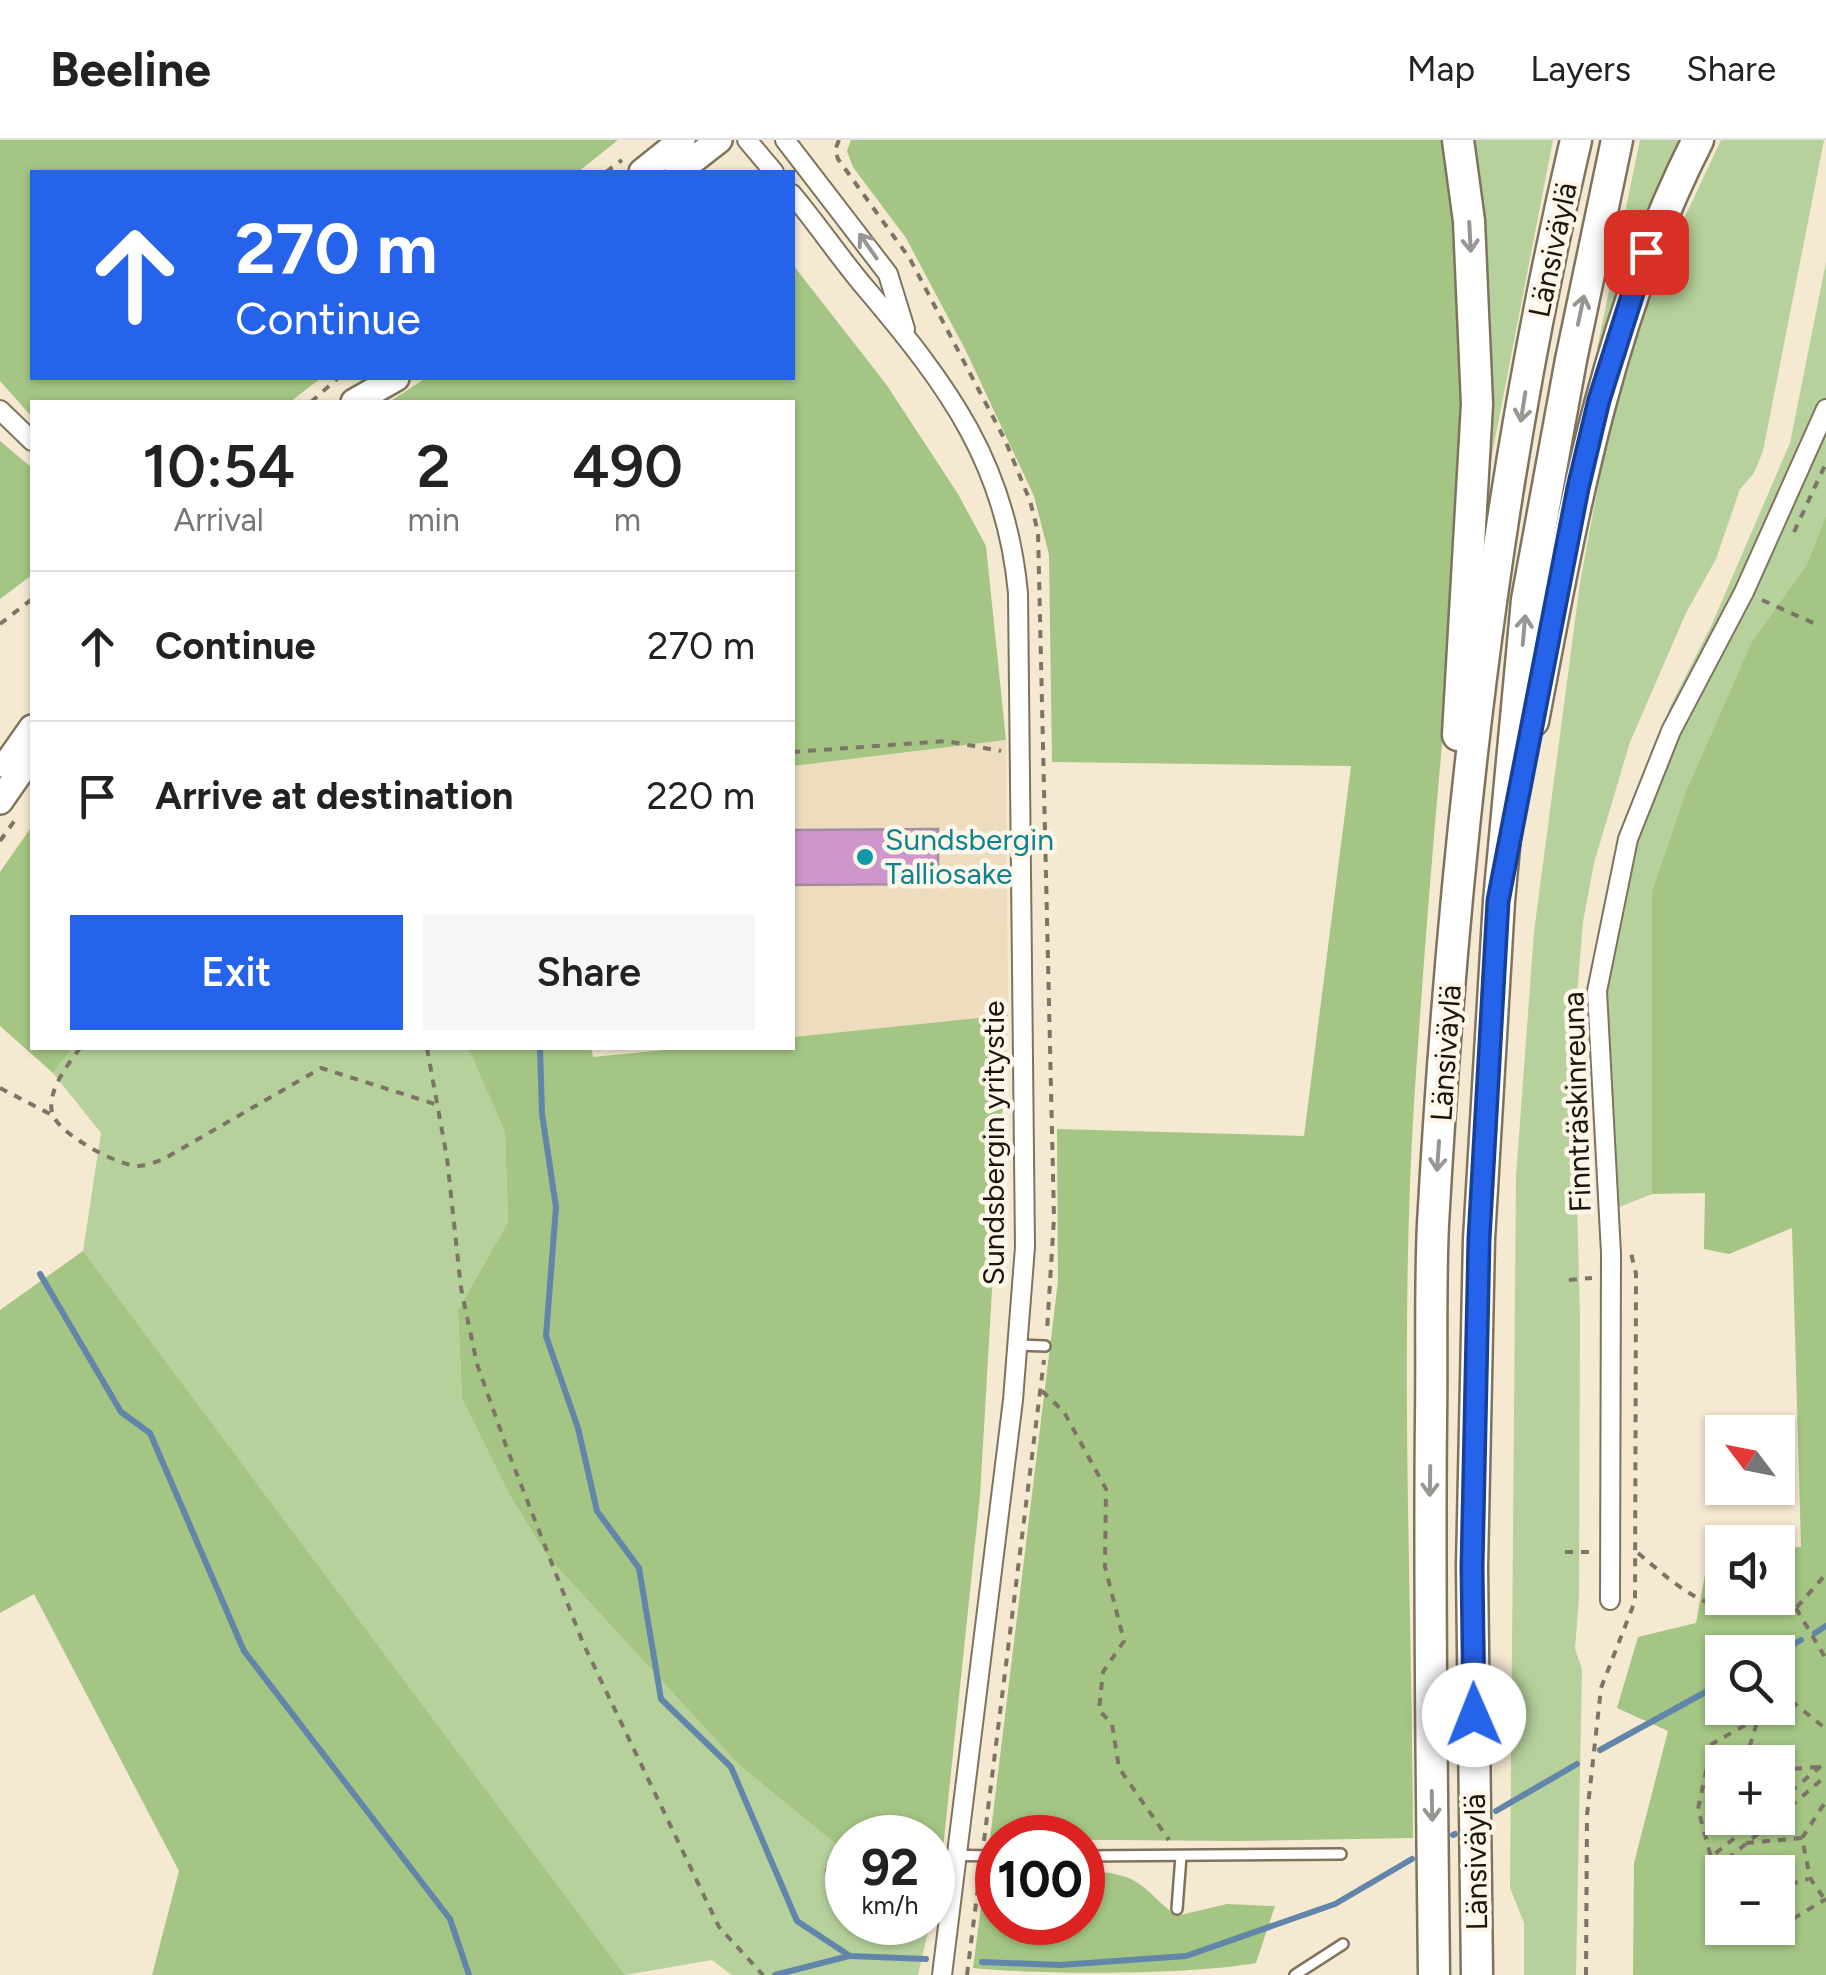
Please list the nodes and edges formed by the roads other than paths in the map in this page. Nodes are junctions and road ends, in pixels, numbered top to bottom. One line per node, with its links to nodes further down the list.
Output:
1 (682, 140): 9 (main road)
2 (719, 140): 10 (main road)
3 (747, 140): 11 (street)
4 (785, 140): 13 (street, Sundsbergin yritystie, one-way to 4)
5 (1458, 140): 25 (highway, one-way to 25)
6 (1576, 140): 25 (highway, Länsiväylä, one-way to 25)
7 (1617, 140): 26 (highway, Länsiväylä, one-way to 7)
8 (1698, 140): 26 (highway)
9 (644, 170)
10 (681, 170)
11 (772, 170)
12 (795, 198): 13 (street, Sundsbergin yritystie)
13 (907, 335): 27 (street, Sundsbergin yritystie)
14 (393, 380): 16 (main road)
15 (395, 380): 17 (main road)
16 (358, 400)
17 (376, 400)
18 (1826, 408): 29 (street, Finnträskinreuna)
19 (0, 410): 20 (street)
20 (30, 440)
21 (30, 731): 23 (main road)
22 (30, 758): 24 (main road)
23 (0, 773)
24 (0, 801)
25 (1459, 884): 41 (highway, Länsiväylä, one-way to 41)
26 (1498, 901): 42 (highway, Länsiväylä)
27 (1017, 1345): 28 (lane); 31 (street, Sundsbergin yritystie)
28 (1045, 1346)
29 (1610, 1600)
30 (1340, 1854): 34 (lane)
31 (957, 1856): 32 (lane); 35 (street, Sundsbergin yritystie)
32 (975, 1856)
33 (1105, 1856): 34 (lane)
34 (1180, 1856): 36 (lane)
35 (955, 1863)
36 (1178, 1908)
37 (1343, 1944): 40 (lane)
38 (942, 1945): 39 (street, Sundsbergin yritystie)
39 (942, 1975)
40 (1295, 1975)
41 (1434, 1975)
42 (1477, 1975)

